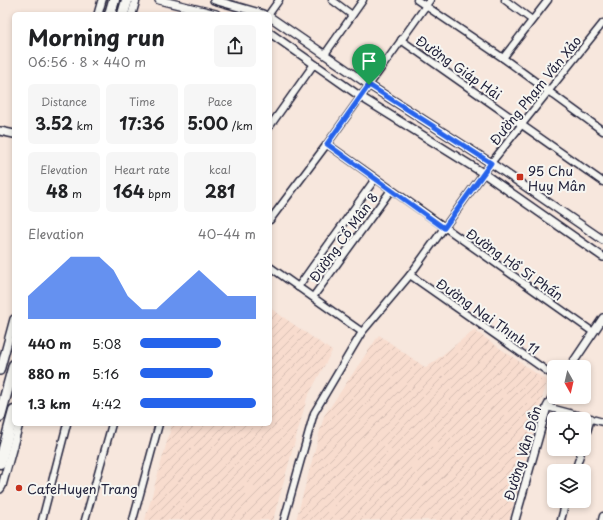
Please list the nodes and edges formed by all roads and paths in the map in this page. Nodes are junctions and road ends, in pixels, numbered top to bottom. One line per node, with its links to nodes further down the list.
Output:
1 (102, 0): 16 (street)
2 (114, 0): 17 (highway)
3 (127, 0): 18 (highway)
4 (136, 0): 19 (street)
5 (159, 0): 15 (street)
6 (214, 0): 20 (street)
7 (279, 0): 21 (street)
8 (332, 0): 22 (street)
9 (363, 0): 22 (street)
10 (416, 0): 14 (street)
11 (430, 0): 14 (street)
12 (505, 0): 24 (street)
13 (548, 0): 24 (street)
14 (425, 6): 27 (street); 29 (street)
15 (195, 11)
16 (99, 12)
17 (111, 12)
18 (124, 12)
19 (133, 12)
20 (256, 12)
21 (270, 12)
22 (352, 15): 28 (street)
23 (272, 18): 28 (street)
24 (532, 20): 29 (street)
25 (603, 23): 32 (street, Đường Phạm Văn Xảo)
26 (272, 34): 30 (street)
27 (401, 40): 31 (street); 35 (street, Đường Giáp Hải)
28 (325, 54): 31 (street)
29 (503, 58): 32 (street)
30 (314, 64): 33 (street); 34 (street)
31 (369, 85): 33 (street); 40 (street)
32 (548, 92): 35 (street, Đường Phạm Văn Xảo); 37 (street)
33 (361, 97): 39 (street); 41 (street)
34 (272, 123)
35 (522, 125): 40 (street, Đường Phạm Văn Xảo); 43 (street, Đường Giáp Hải)
36 (0, 131): 38 (street)
37 (603, 131)
38 (12, 134)
39 (327, 144): 42 (street, Đường Hồ Sĩ Phấn); 45 (street)
40 (491, 163): 41 (street, Đường Phạm Văn Xảo); 47 (street)
41 (483, 173): 46 (street, Đường Phạm Văn Xảo); 48 (street)
42 (375, 179): 44 (street, Đường Hồ Sĩ Phấn); 51 (street, Đường Cổ Mân 8)
43 (603, 182)
44 (391, 190): 46 (street, Đường Hồ Sĩ Phấn); 52 (street, Đường Cổ Mân 8)
45 (272, 216)
46 (444, 228): 50 (street, Đường Phạm Văn Xảo); 56 (street, Đường Hồ Sĩ Phấn)
47 (603, 240)
48 (603, 258)
49 (272, 267): 51 (street)
50 (410, 274): 55 (street, Đường Phạm Văn Xảo); 60 (street, Đường Nại Thịnh 11)
51 (298, 286): 52 (street)
52 (313, 297): 55 (street)
53 (603, 318): 56 (street)
54 (12, 325): 58 (street)
55 (362, 332): 80 (street, Đường Phạm Văn Xảo)
56 (593, 332): 57 (street)
57 (575, 360)
58 (1, 361): 59 (street)
59 (0, 371)
60 (547, 371)
61 (12, 372): 65 (highway)
62 (549, 404): 63 (street, Đường Vân Đồn)
63 (547, 407): 64 (street); 81 (street, Đường Vân Đồn)
64 (567, 412)
65 (0, 416)
66 (12, 418): 73 (highway)
67 (591, 418): 68 (street)
68 (603, 422)
69 (18, 426): 74 (street)
70 (66, 426): 77 (street)
71 (111, 426): 78 (street)
72 (158, 426): 79 (street)
73 (0, 463)
74 (0, 488)
75 (564, 508): 82 (street)
76 (603, 516): 83 (street)
77 (42, 520)
78 (85, 520)
79 (133, 520)
80 (284, 520)
81 (515, 520)
82 (561, 520)
83 (602, 520)

